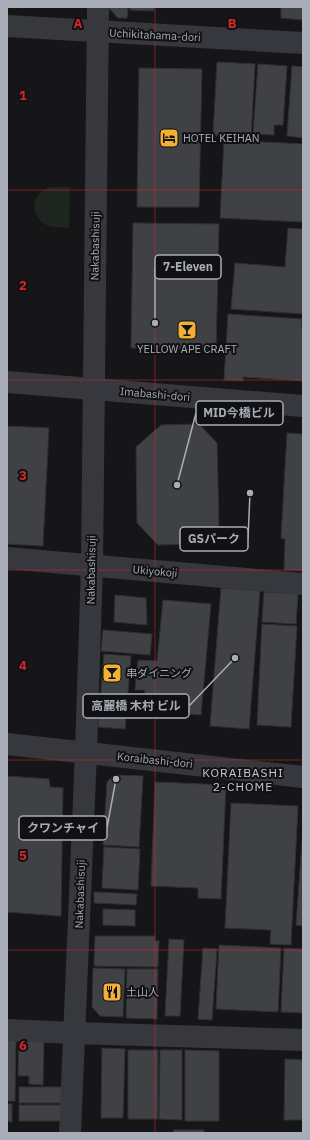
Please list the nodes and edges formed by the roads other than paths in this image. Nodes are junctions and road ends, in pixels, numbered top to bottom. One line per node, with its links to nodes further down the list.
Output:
1 (98, 7): 3 (street, Nakabashisuji)
2 (7, 26): 3 (street, Uchikitahama-dori)
3 (98, 32): 4 (street, Uchikitahama-dori); 6 (street, Nakabashisuji)
4 (303, 43)
5 (7, 382): 6 (street, Imabashi-dori)
6 (93, 389): 7 (street, Imabashi-dori); 9 (street, Nakabashisuji)
7 (303, 406)
8 (7, 558): 9 (street, Ukiyokoji)
9 (92, 565): 10 (street, Ukiyokoji); 12 (street, Nakabashisuji)
10 (303, 584)
11 (7, 744): 12 (street, Koraibashi-dori)
12 (86, 752): 13 (street, Koraibashi-dori); 15 (street, Nakabashisuji)
13 (303, 777)
14 (7, 1030): 15 (street)
15 (74, 1033): 16 (street); 17 (street, Nakabashisuji)
16 (303, 1040)
17 (70, 1133)

